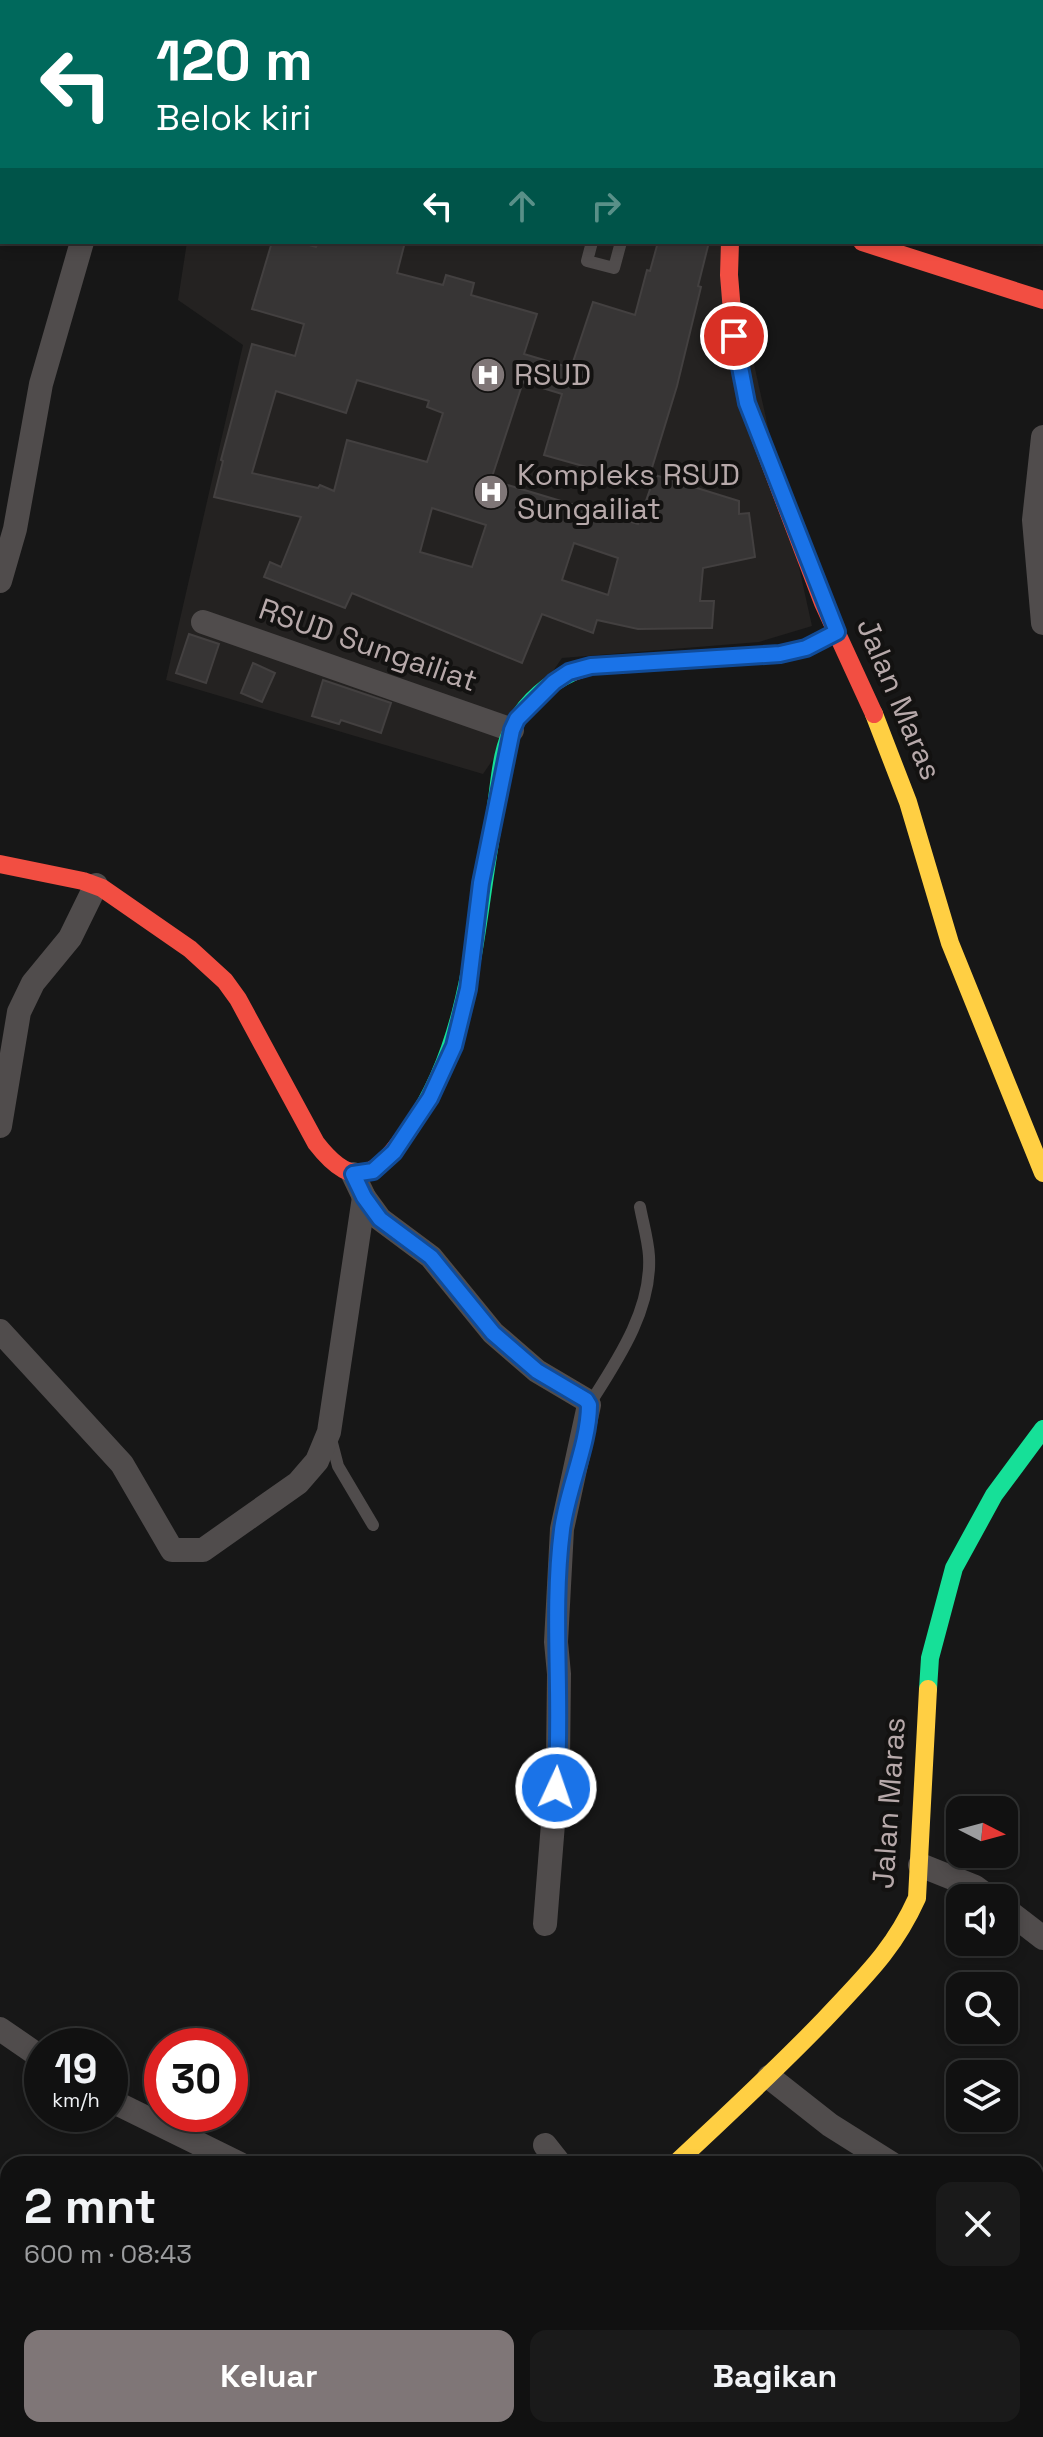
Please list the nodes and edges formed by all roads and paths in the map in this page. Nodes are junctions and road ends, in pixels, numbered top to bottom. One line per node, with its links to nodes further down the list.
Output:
1 (81, 244): 10 (street)
2 (591, 244): 3 (lane)
3 (620, 244)
4 (730, 244): 13 (main road, Jalan Maras)
5 (868, 244): 8 (main road)
6 (924, 244): 7 (main road)
7 (1043, 281)
8 (1043, 300)
9 (1043, 437): 12 (street)
10 (0, 581)
11 (203, 622): 14 (street, RSUD Sungailiat)
12 (1043, 623)
13 (837, 632): 14 (main road); 18 (main road, Jalan Maras)
14 (512, 730): 19 (main road)
15 (0, 864): 16 (main road)
16 (96, 885): 17 (street); 19 (main road)
17 (0, 1126)
18 (1043, 1173)
19 (353, 1174): 20 (street)
20 (364, 1197): 23 (street); 25 (street)
21 (640, 1207): 23 (lane)
22 (0, 1331): 25 (street)
23 (589, 1405): 30 (street)
24 (1043, 1429): 27 (main road, Jalan Maras)
25 (329, 1432): 26 (lane)
26 (373, 1525)
27 (920, 1865): 28 (street); 34 (main road, Jalan Maras)
28 (968, 1884)
29 (1018, 1919): 31 (street)
30 (545, 1924)
31 (1043, 1938)
32 (0, 2029): 33 (street)
33 (24, 2046)
34 (769, 2077): 39 (main road, Jalan Maras); 40 (street)
35 (128, 2109): 37 (street)
36 (545, 2145): 38 (street)
37 (224, 2156)
38 (554, 2156)
39 (684, 2156)
40 (879, 2156)

